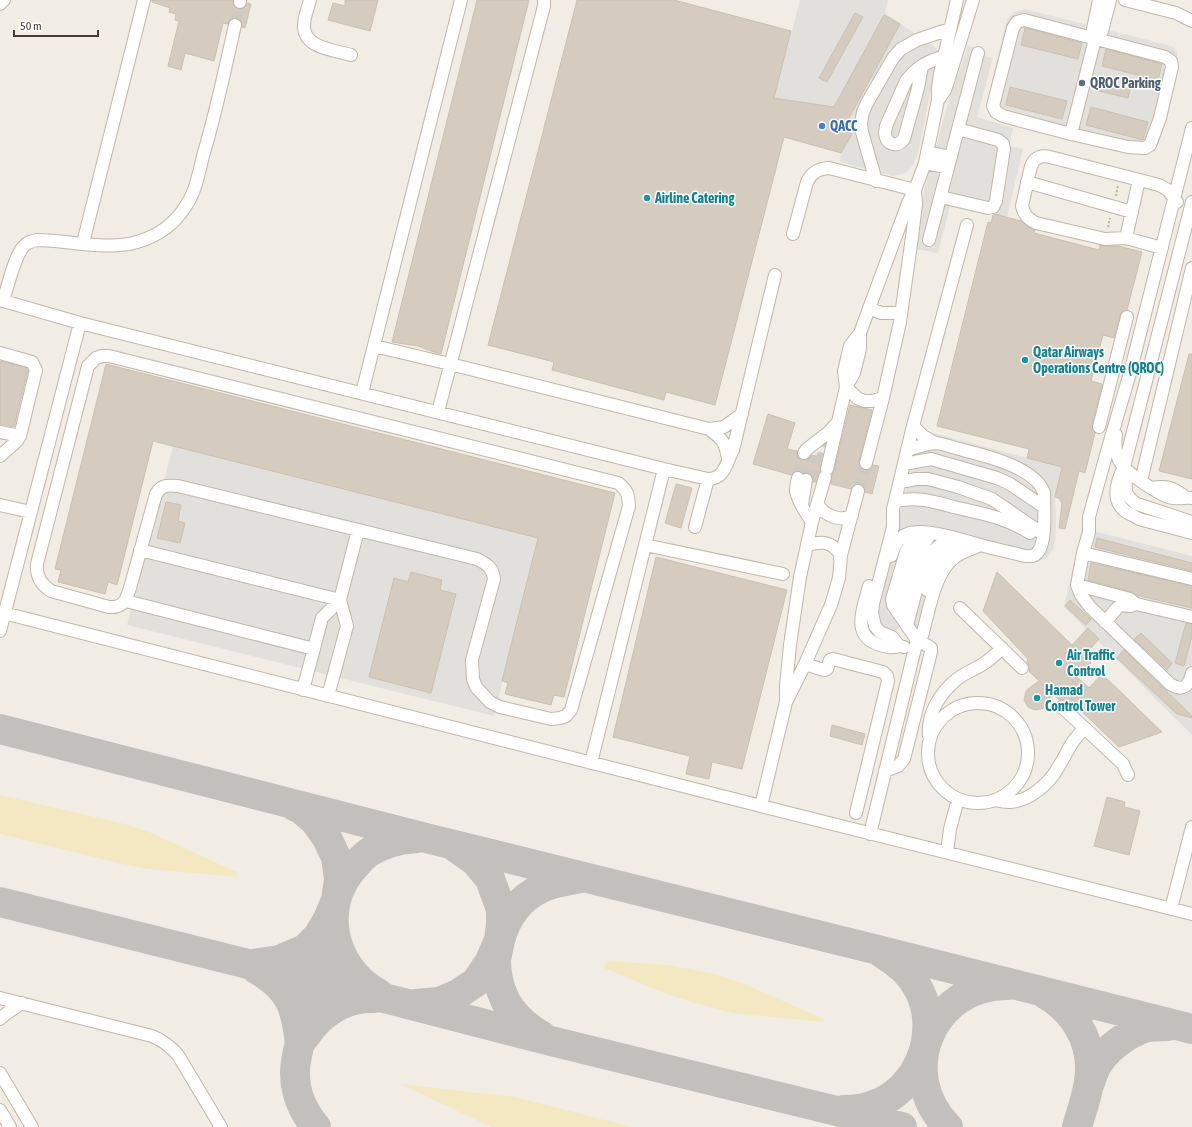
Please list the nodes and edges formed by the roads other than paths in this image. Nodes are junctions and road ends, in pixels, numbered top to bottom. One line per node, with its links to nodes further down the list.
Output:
1 (4, 0): 11 (lane)
2 (144, 0): 39 (lane)
3 (310, 0): 17 (lane)
4 (462, 0): 48 (lane)
5 (544, 0): 50 (lane)
6 (958, 0): 14 (lane)
7 (973, 0): 20 (lane)
8 (1099, 0): 15 (lane)
9 (1110, 0): 15 (lane)
10 (1125, 0): 12 (lane)
11 (0, 4)
12 (1192, 20)
13 (235, 25): 39 (lane)
14 (950, 28): 18 (lane); 27 (lane)
15 (1095, 38): 23 (lane); 23 (lane); 23 (lane)
16 (978, 53): 22 (lane)
17 (351, 55)
18 (944, 57): 19 (lane); 20 (lane)
19 (922, 66): 19 (lane)
20 (938, 100): 24 (lane)
21 (1192, 128): 31 (lane)
22 (958, 129): 25 (lane); 30 (lane)
23 (1071, 134)
24 (926, 157): 25 (lane); 29 (lane)
25 (950, 162): 30 (lane)
26 (1138, 180): 28 (lane); 31 (lane); 33 (lane)
27 (876, 181): 29 (lane); 36 (lane)
28 (1027, 182): 33 (lane); 37 (lane)
29 (915, 190): 44 (lane); 45 (lane)
30 (941, 197): 38 (lane)
31 (1175, 198): 34 (lane); 40 (lane)
32 (1192, 202): 34 (lane)
33 (1132, 212): 37 (lane)
34 (1187, 221): 72 (lane)
35 (967, 225): 60 (lane)
36 (793, 234)
37 (1126, 238): 40 (lane)
38 (929, 240)
39 (82, 243): 43 (lane)
40 (1162, 248): 52 (lane)
41 (1192, 268): 76 (lane)
42 (775, 275): 57 (lane)
43 (1, 300): 47 (lane)
44 (869, 308): 45 (lane); 53 (lane)
45 (901, 313): 55 (lane)
46 (1127, 317): 51 (lane)
47 (80, 323): 54 (lane); 84 (lane)
48 (374, 346): 50 (lane); 54 (lane)
49 (0, 353): 64 (lane)
50 (450, 364): 56 (lane); 62 (lane)
51 (1113, 369): 52 (lane); 61 (lane)
52 (1130, 373): 58 (lane)
53 (846, 387): 55 (lane); 59 (lane)
54 (362, 393): 56 (lane)
55 (883, 398): 70 (lane)
56 (438, 412): 73 (lane)
57 (742, 414): 62 (lane); 69 (lane)
58 (1118, 414): 72 (lane); 101 (lane)
59 (838, 422): 67 (lane); 74 (lane)
60 (913, 426): 65 (lane); 66 (lane)
61 (1099, 427)
62 (709, 429): 69 (lane)
63 (0, 432): 64 (lane)
64 (20, 436): 68 (lane)
65 (935, 443): 66 (lane); 83 (lane)
66 (908, 450): 71 (lane)
67 (809, 454)
68 (0, 456)
69 (728, 459): 75 (lane)
70 (866, 463)
71 (904, 464): 77 (lane); 83 (lane)
72 (1124, 467): 76 (lane); 87 (lane); 88 (lane)
73 (664, 469): 75 (lane); 99 (lane)
74 (814, 477): 81 (lane); 85 (lane); 85 (lane)
75 (708, 479): 89 (lane)
76 (1140, 481): 79 (lane)
77 (900, 482): 82 (lane); 95 (lane)
78 (858, 491): 86 (lane)
79 (1188, 498)
80 (0, 505): 84 (lane)
81 (818, 505): 85 (lane); 86 (lane)
82 (894, 505): 95 (lane); 104 (lane); 118 (lane)
83 (1044, 507): 95 (lane)
84 (31, 512): 111 (lane)
85 (807, 514): 97 (lane)
86 (852, 515): 102 (lane)
87 (1147, 521): 88 (lane); 93 (lane)
88 (1189, 521)
89 (695, 527)
90 (358, 530): 100 (lane); 107 (lane); 108 (lane)
91 (917, 532): 92 (lane); 104 (lane); 112 (lane)
92 (931, 533): 94 (lane); 112 (lane)
93 (1192, 533)
94 (949, 537): 96 (lane); 115 (lane)
95 (1043, 538): 98 (lane)
96 (964, 541): 98 (lane); 117 (lane)
97 (807, 545): 102 (lane); 126 (lane)
98 (981, 545): 117 (lane)
99 (645, 546): 103 (lane); 130 (lane)
100 (140, 550): 107 (lane); 108 (lane)
101 (1083, 553): 105 (lane); 106 (lane)
102 (841, 555): 121 (lane)
103 (783, 574)
104 (879, 576): 118 (lane)
105 (1192, 579)
106 (1077, 585): 109 (lane); 114 (lane)
107 (340, 600): 120 (lane); 125 (lane)
108 (126, 601): 120 (lane)
109 (1136, 604): 113 (lane); 114 (lane)
110 (960, 608): 119 (lane)
111 (2, 613): 116 (lane); 124 (lane)
112 (900, 615): 115 (lane)
113 (1192, 617)
114 (1106, 622): 123 (lane)
115 (907, 625): 117 (lane)
116 (0, 632)
117 (915, 642): 118 (lane); 131 (lane); 131 (lane)
118 (899, 646)
119 (1002, 648): 122 (lane); 129 (lane)
120 (314, 649): 124 (lane)
121 (805, 664): 126 (lane); 136 (lane)
122 (1022, 668)
123 (1192, 673)
124 (303, 690): 125 (lane)
125 (328, 696): 130 (lane)
126 (786, 702): 135 (lane)
127 (1062, 707): 128 (lane)
128 (1085, 728): 132 (lane); 134 (lane)
129 (930, 740): 133 (lane); 134 (lane)
130 (591, 763): 135 (lane)
131 (885, 771): 138 (lane)
132 (1128, 775)
133 (958, 799): 134 (lane); 139 (lane)
134 (996, 800)
135 (761, 806): 138 (lane)
136 (856, 813)
137 (1192, 827): 140 (lane)
138 (870, 834): 139 (lane)
139 (947, 852): 140 (lane)
140 (1171, 909): 141 (lane)
141 (1192, 914)
142 (0, 998): 143 (lane)
143 (22, 1003): 144 (lane); 149 (lane)
144 (0, 1019)
145 (0, 1073): 148 (lane)
146 (0, 1110): 147 (lane)
147 (10, 1127)
148 (32, 1127)
149 (220, 1127)

